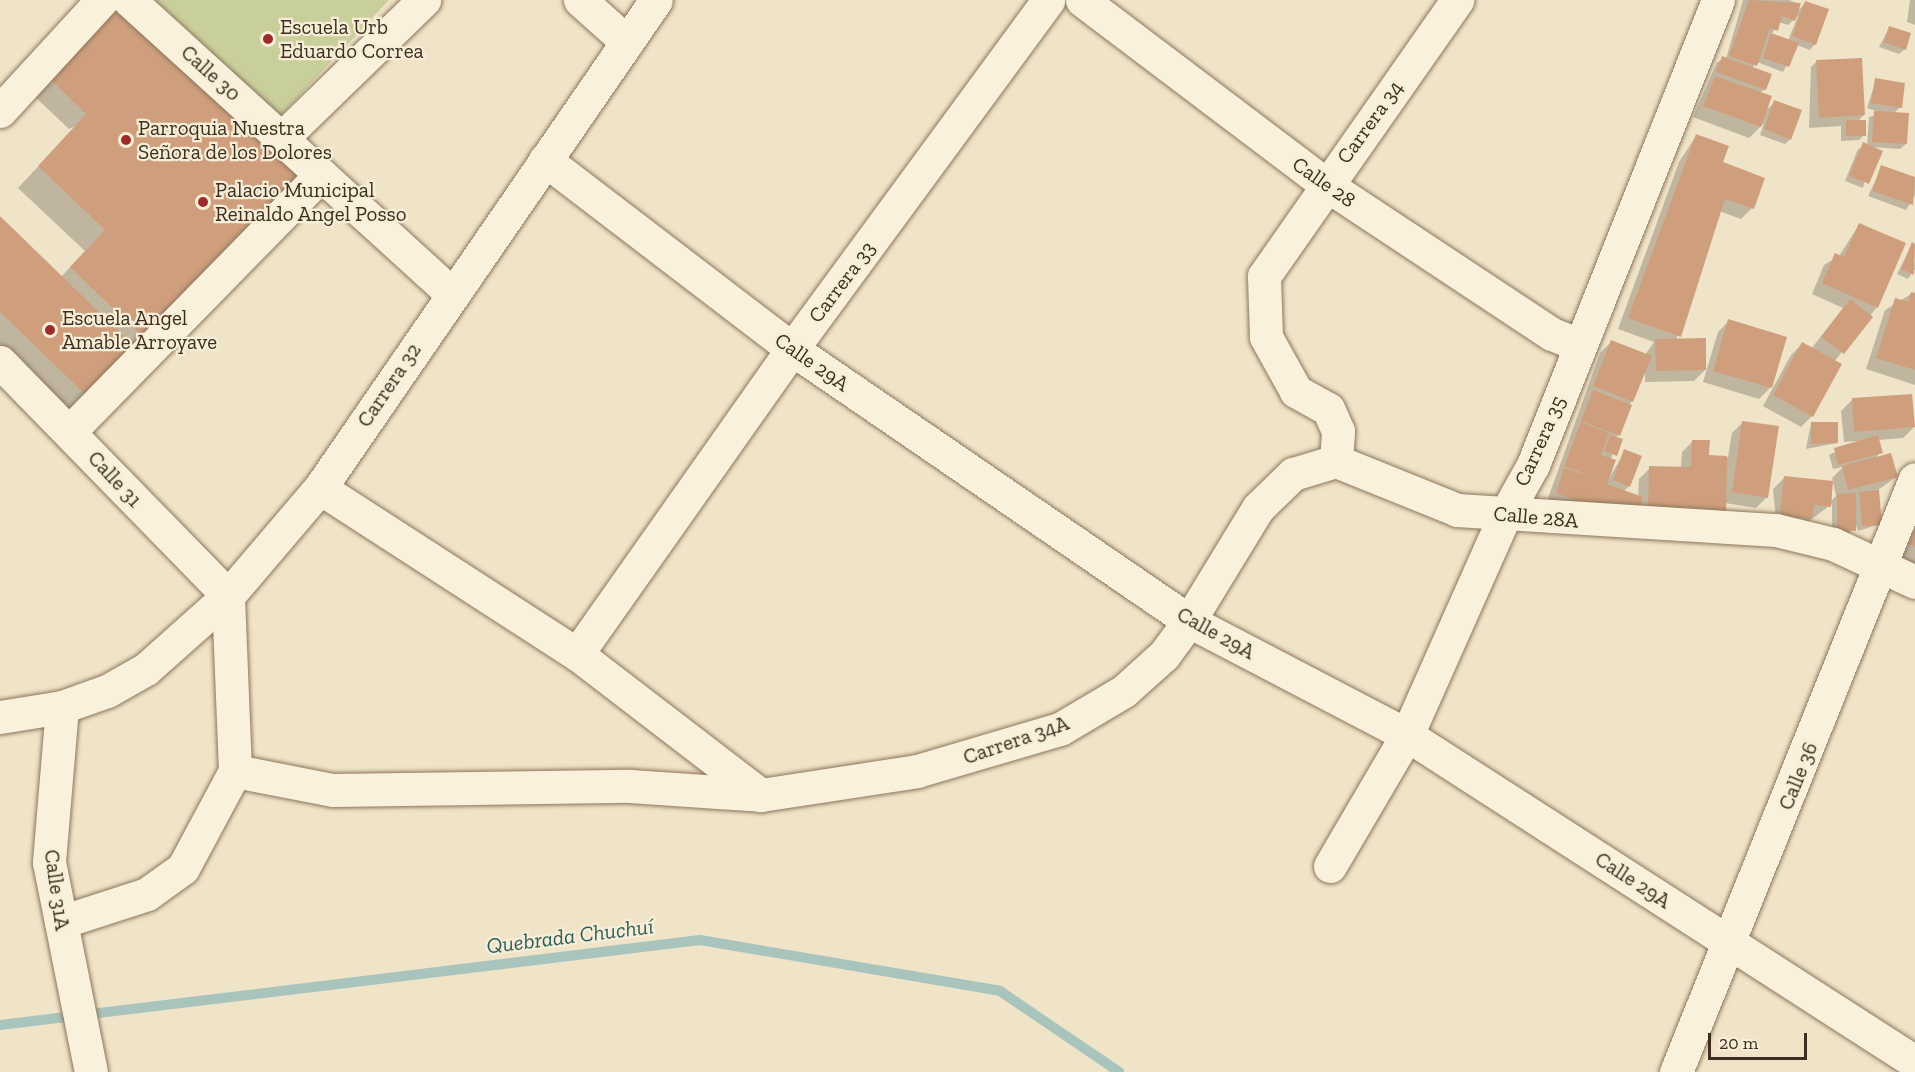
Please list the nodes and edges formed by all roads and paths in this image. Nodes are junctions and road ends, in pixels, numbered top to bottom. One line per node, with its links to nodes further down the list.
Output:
1 (102, 0): 11 (street)
2 (129, 0): 12 (street, Calle 30)
3 (424, 0): 12 (street)
4 (580, 0): 10 (street)
5 (656, 0): 10 (street, Carrera 32)
6 (1048, 0): 18 (street, Carrera 33)
7 (1082, 0): 15 (street, Calle 28)
8 (1457, 0): 15 (street, Carrera 34)
9 (1718, 0): 17 (street, Carrera 35)
10 (627, 42): 13 (street, Carrera 32)
11 (0, 111)
12 (283, 137): 14 (street, Calle 30)
13 (545, 160): 16 (street, Carrera 32); 18 (street, Calle 29A)
14 (321, 175): 16 (street, Calle 30); 20 (street)
15 (1325, 184): 17 (street, Calle 28); 21 (street, Carrera 34)
16 (452, 294): 23 (street, Carrera 32)
17 (1579, 345): 24 (street, Carrera 35)
18 (792, 349): 28 (street, Calle 29A); 29 (street, Carrera 33)
19 (0, 362): 20 (street, Calle 31)
20 (70, 431): 27 (street, Calle 31)
21 (1336, 461): 24 (street, Calle 28A); 28 (street, Carrera 34A)
22 (1915, 479): 25 (street, Calle 36)
23 (320, 488): 27 (street, Carrera 32); 29 (street)
24 (1505, 515): 25 (street, Calle 28A); 32 (street, Carrera 35)
25 (1881, 565): 26 (street, Calle 28A); 37 (street, Calle 36)
26 (1915, 582)
27 (228, 596): 30 (street, Carrera 32); 33 (street)
28 (1189, 621): 32 (street, Calle 29A); 34 (street, Carrera 34A)
29 (577, 654): 34 (street)
30 (62, 707): 31 (street, Carrera 32); 36 (street, Calle 31A)
31 (0, 717)
32 (1407, 735): 35 (street, Carrera 35); 37 (street, Calle 29A)
33 (235, 771): 34 (street, Carrera 34A); 36 (street)
34 (761, 795)
35 (1330, 866)
36 (61, 922): 39 (street, Calle 31A)
37 (1732, 944): 38 (street, Calle 29A); 40 (street, Calle 36)
38 (1915, 1062)
39 (91, 1072)
40 (1676, 1072)

